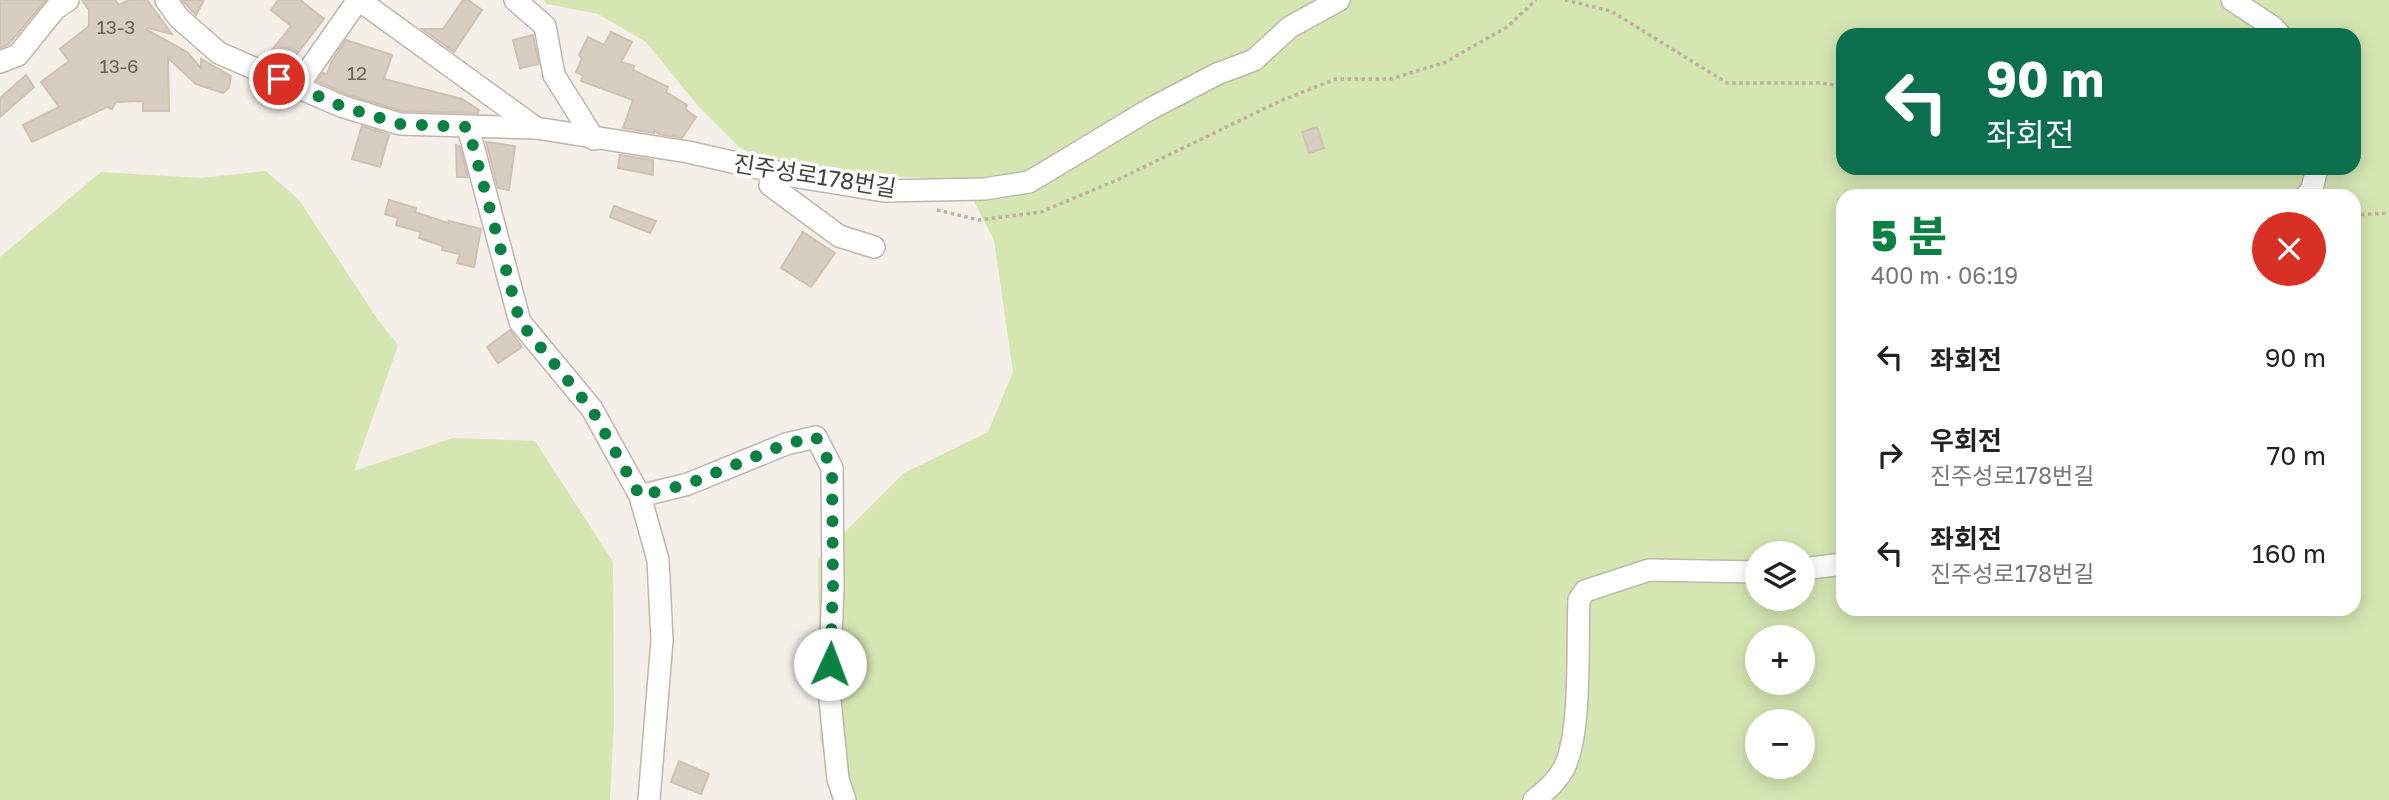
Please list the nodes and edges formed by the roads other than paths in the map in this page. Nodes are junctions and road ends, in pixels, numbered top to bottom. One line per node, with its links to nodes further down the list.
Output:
1 (68, 0): 8 (street)
2 (166, 0): 9 (street, 진주성로178번길)
3 (358, 0): 9 (street); 11 (street, 진주성로178번길)
4 (515, 0): 12 (street)
5 (1339, 0): 12 (street, 진주성로178번길)
6 (2232, 0): 7 (street)
7 (2274, 28)
8 (0, 62)
9 (297, 87): 10 (street, 진주성로178번길)
10 (468, 127): 11 (street, 진주성로178번길); 15 (street)
11 (536, 128): 12 (street, 진주성로178번길)
12 (594, 139)
13 (770, 185): 14 (street)
14 (874, 247)
15 (640, 496): 19 (street); 20 (street)
16 (1836, 565): 17 (street)
17 (1815, 567)
18 (1745, 572): 21 (street)
19 (649, 800)
20 (845, 800)
21 (1534, 800)

